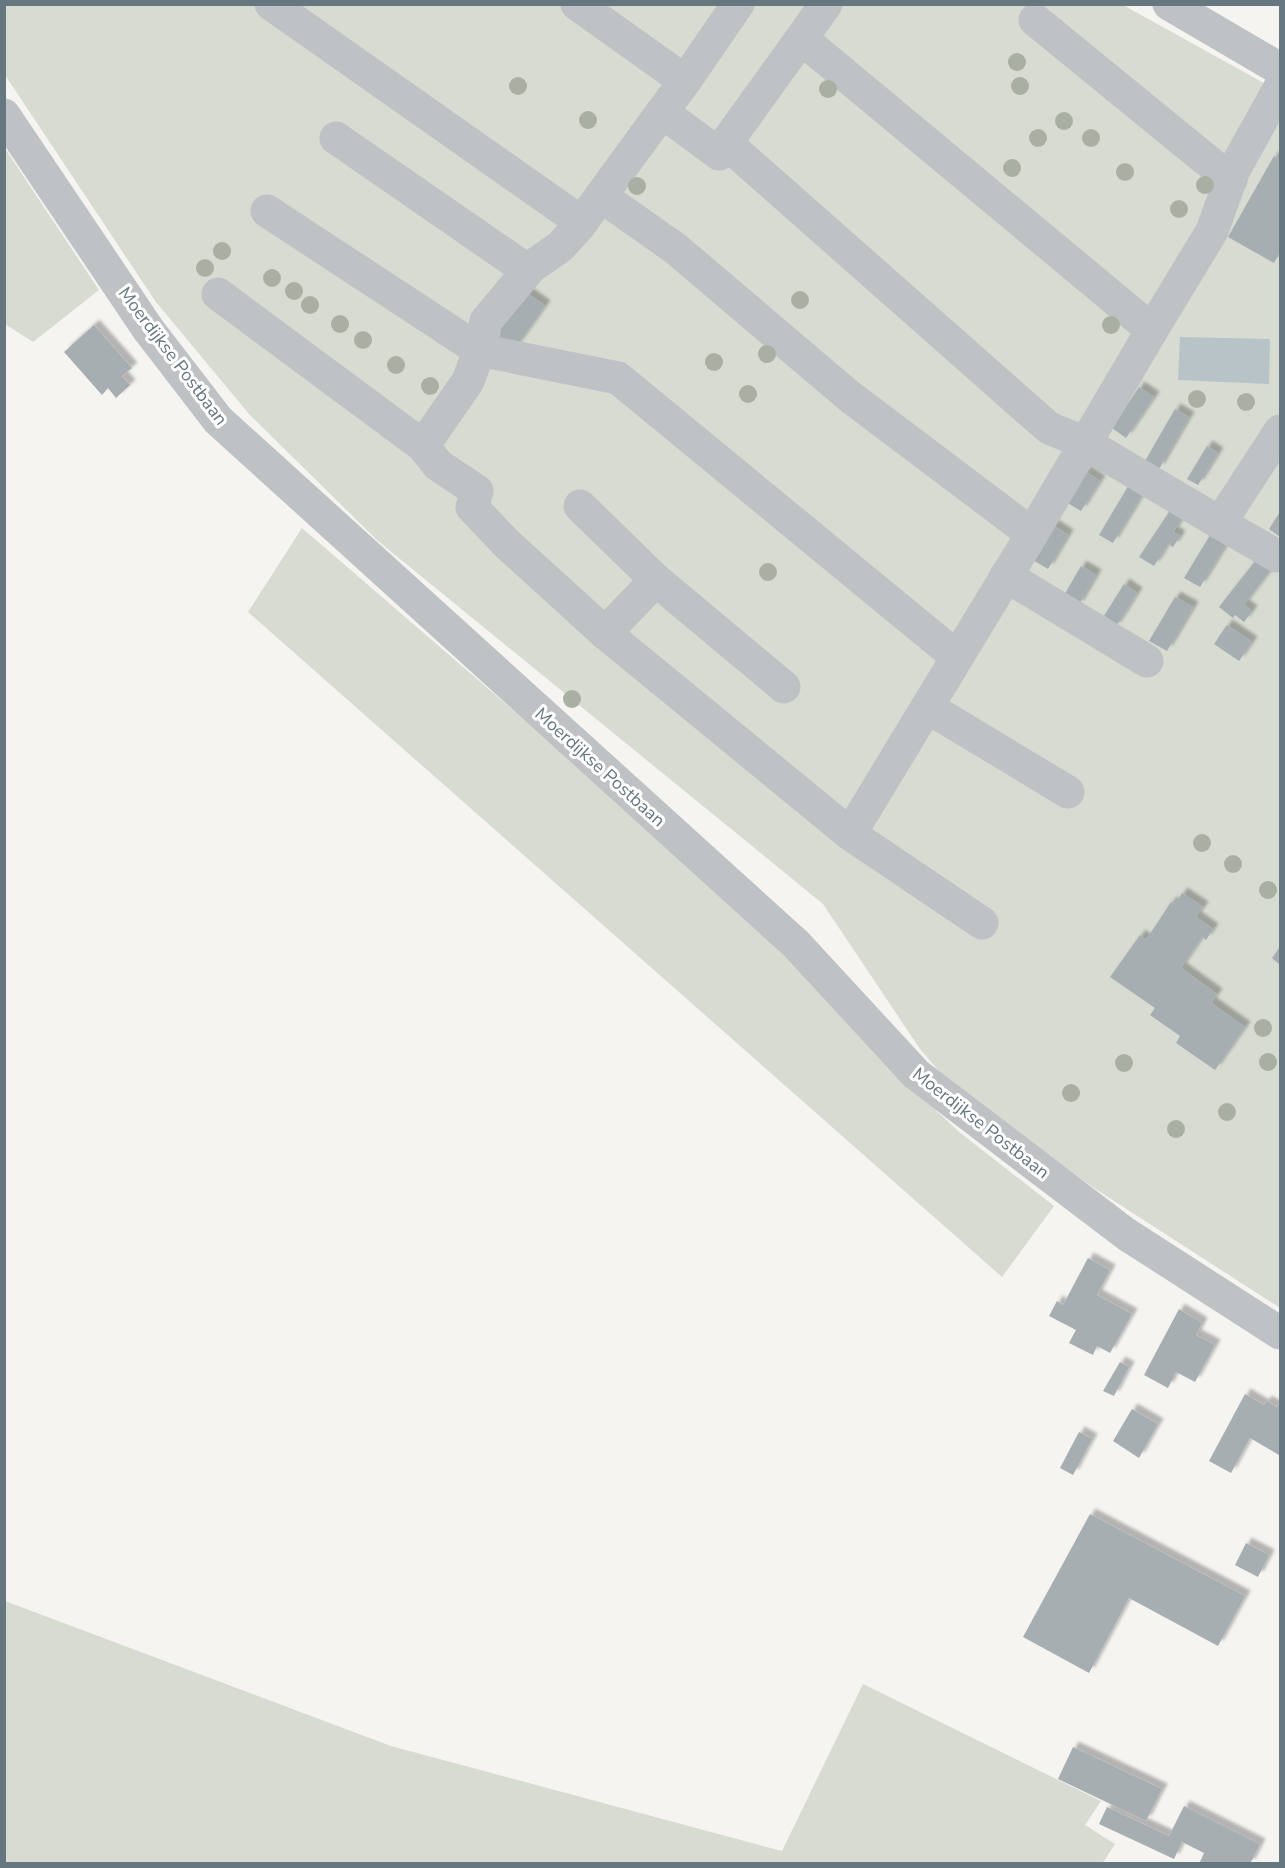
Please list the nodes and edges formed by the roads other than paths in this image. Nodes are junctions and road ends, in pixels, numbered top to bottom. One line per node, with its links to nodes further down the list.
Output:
1 (271, 4): 18 (street)
2 (577, 4): 9 (street)
3 (738, 4): 9 (street)
4 (826, 4): 7 (street)
5 (1169, 4): 8 (street)
6 (1035, 20): 15 (street)
7 (802, 39): 14 (street); 21 (street)
8 (1281, 69)
9 (685, 81): 11 (street)
10 (1281, 87): 15 (street)
11 (662, 112): 14 (street); 16 (street)
12 (4, 115): 40 (street, Moerdijkse Postbaan)
13 (336, 138): 19 (street)
14 (726, 143): 24 (street)
15 (1231, 180): 21 (street)
16 (601, 196): 18 (street); 28 (street)
17 (267, 211): 22 (street)
18 (582, 222): 19 (street)
19 (527, 270): 22 (street)
20 (218, 294): 25 (street)
21 (1152, 330): 24 (street)
22 (479, 350): 25 (street); 33 (street)
23 (1281, 431): 27 (street)
24 (1084, 443): 27 (street); 28 (street)
25 (423, 446): 32 (street)
26 (580, 506): 31 (street)
27 (1220, 523): 29 (street)
28 (1032, 534): 30 (street)
29 (1277, 556)
30 (1006, 576): 33 (street); 34 (street)
31 (656, 580): 32 (street); 35 (street)
32 (605, 633): 38 (street)
33 (957, 657): 36 (street)
34 (1147, 661)
35 (784, 687)
36 (927, 707): 37 (street); 38 (street)
37 (1068, 792)
38 (850, 834): 39 (street)
39 (982, 923)
40 (1281, 1333)

